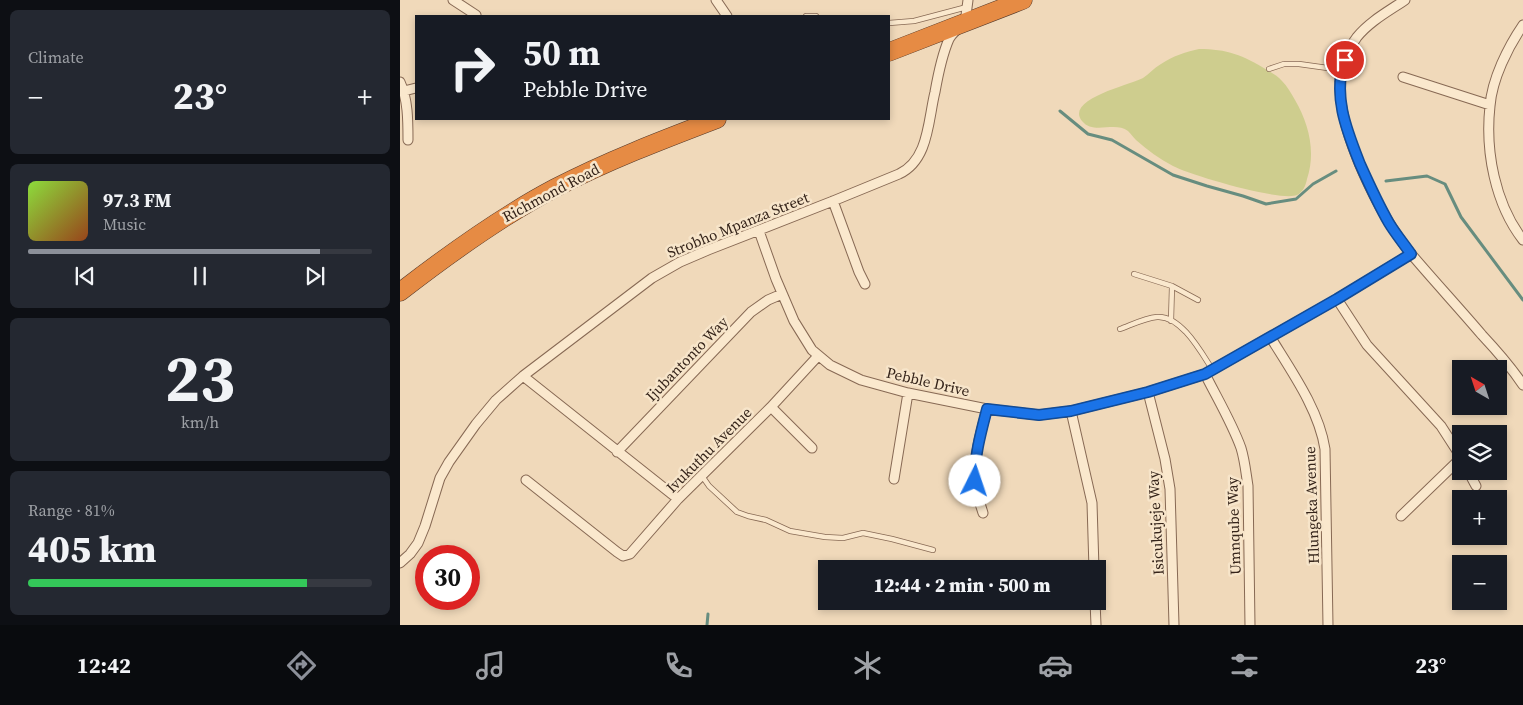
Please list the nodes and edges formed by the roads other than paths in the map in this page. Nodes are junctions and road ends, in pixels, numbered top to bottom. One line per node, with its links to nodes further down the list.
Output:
1 (453, 0): 6 (street)
2 (716, 0): 7 (street)
3 (1023, 0): 5 (highway)
4 (1405, 0): 12 (street)
5 (967, 10): 8 (lane); 10 (highway); 20 (street, Strobho Mpanza Street)
6 (476, 15)
7 (726, 15)
8 (890, 23)
9 (1523, 25): 17 (street)
10 (890, 51)
11 (1269, 69): 12 (lane)
12 (1342, 70): 23 (street)
13 (1403, 77): 17 (street)
14 (400, 82): 16 (street)
15 (415, 88): 16 (street)
16 (404, 91): 19 (street)
17 (1490, 105): 22 (street)
18 (714, 120): 27 (highway, Richmond Road)
19 (408, 140)
20 (833, 201): 21 (street, Strobho Mpanza Street); 25 (street)
21 (759, 230): 28 (street, Pebble Drive); 36 (street, Strobho Mpanza Street)
22 (1523, 240)
23 (1411, 254): 29 (street, Pebble Drive); 37 (street)
24 (1134, 274): 26 (lane)
25 (865, 284)
26 (1172, 286): 30 (lane); 31 (lane)
27 (400, 292)
28 (782, 294): 34 (street, Pebble Drive); 45 (street, Ijubantonto Way)
29 (1337, 299): 33 (street, Pebble Drive); 43 (street)
30 (1198, 300)
31 (1171, 321): 32 (lane); 35 (lane)
32 (1120, 329)
33 (1271, 338): 35 (street, Pebble Drive); 62 (street, Hlungeka Avenue)
34 (818, 356): 38 (street, Pebble Drive); 40 (street, Ivukuthu Avenue)
35 (1209, 372): 39 (street, Pebble Drive); 61 (street, Umnqube Way)
36 (524, 376): 45 (street); 57 (street, Strobho Mpanza Street)
37 (1523, 385)
38 (908, 392): 41 (street, Pebble Drive); 48 (street)
39 (1148, 392): 42 (street, Pebble Drive); 60 (street, Isicukujeje Way)
40 (772, 406): 44 (street); 47 (street, Ivukuthu Avenue)
41 (987, 409): 42 (street, Pebble Drive); 53 (street)
42 (1071, 411): 56 (street)
43 (1452, 443)
44 (812, 448)
45 (617, 452): 52 (street)
46 (1452, 466): 54 (street)
47 (702, 476): 52 (street, Ivukuthu Avenue); 55 (lane)
48 (894, 479)
49 (526, 480): 52 (street, Ivukuthu Avenue)
50 (1473, 480): 51 (street)
51 (1476, 486)
52 (678, 500)
53 (983, 513)
54 (1401, 516)
55 (933, 550)
56 (1094, 560)
57 (400, 563)
58 (1095, 610): 59 (street)
59 (1096, 625)
60 (1174, 625)
61 (1250, 625)
62 (1328, 625)

